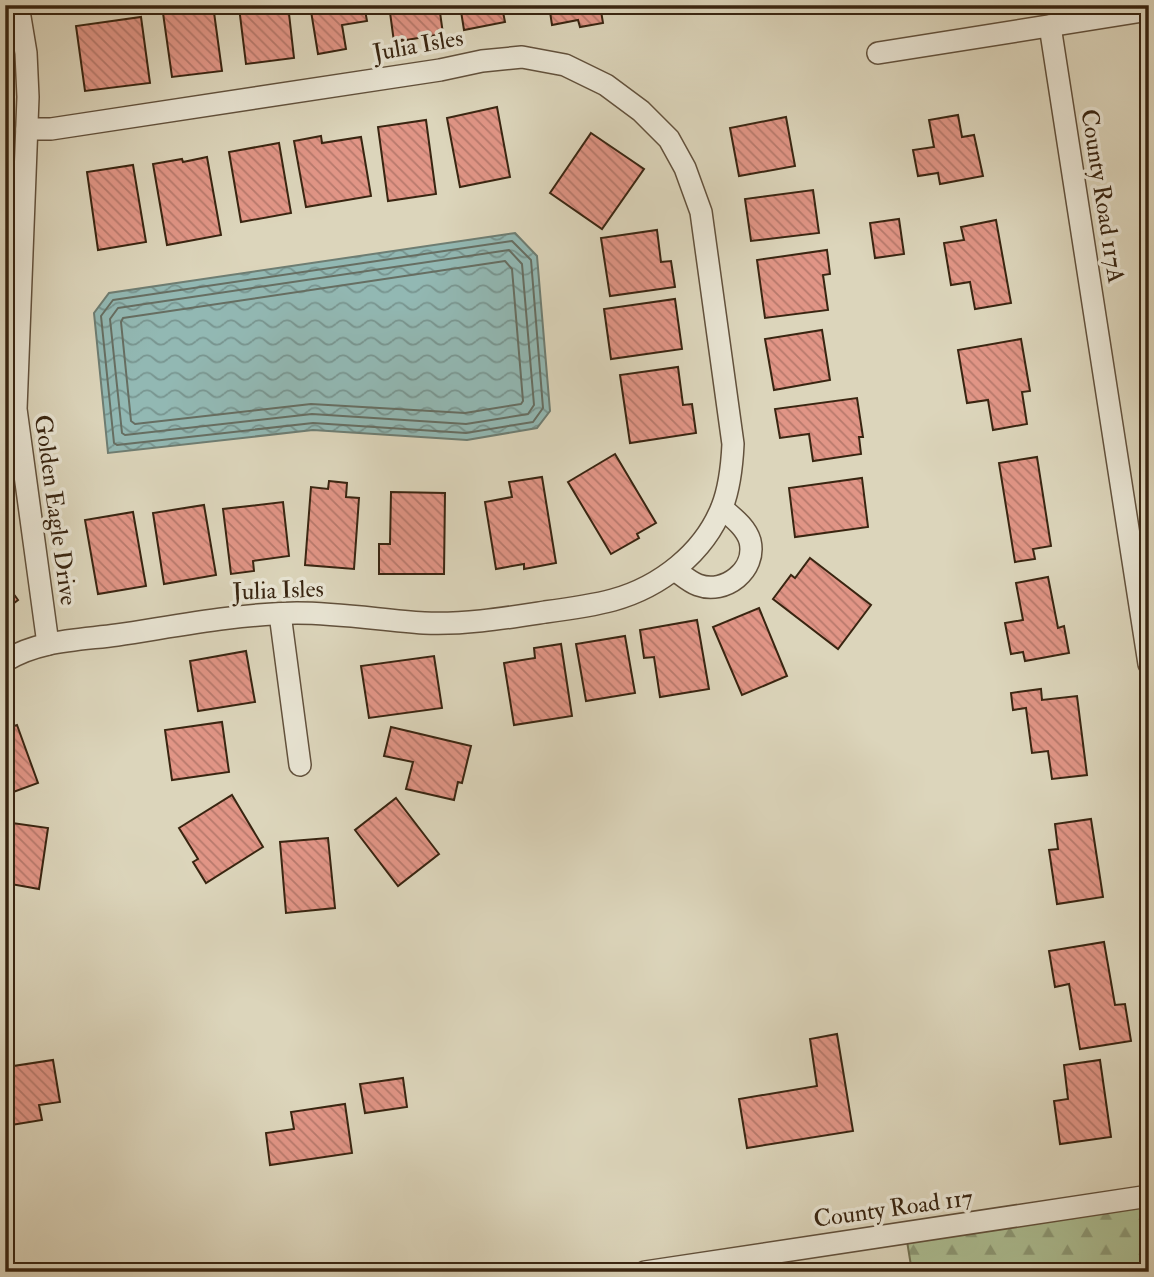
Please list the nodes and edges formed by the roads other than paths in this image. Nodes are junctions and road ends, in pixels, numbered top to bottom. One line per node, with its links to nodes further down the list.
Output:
1 (18, 5): 5 (street, Golden Eagle Drive)
2 (1149, 10): 3 (street)
3 (1050, 26): 4 (street); 12 (street, County Road 117A)
4 (878, 53)
5 (27, 129): 6 (street, Golden Eagle Drive); 7 (street, Julia Isles)
6 (10, 376): 10 (street, Golden Eagle Drive)
7 (722, 508): 8 (street, Julia Isles); 8 (street)
8 (675, 570): 9 (street, Julia Isles)
9 (280, 614): 10 (street, Julia Isles); 13 (street)
10 (48, 644): 11 (street, Julia Isles)
11 (5, 661)
12 (1149, 664)
13 (300, 765)
14 (1149, 1196): 15 (street, County Road 117)
15 (645, 1272)

